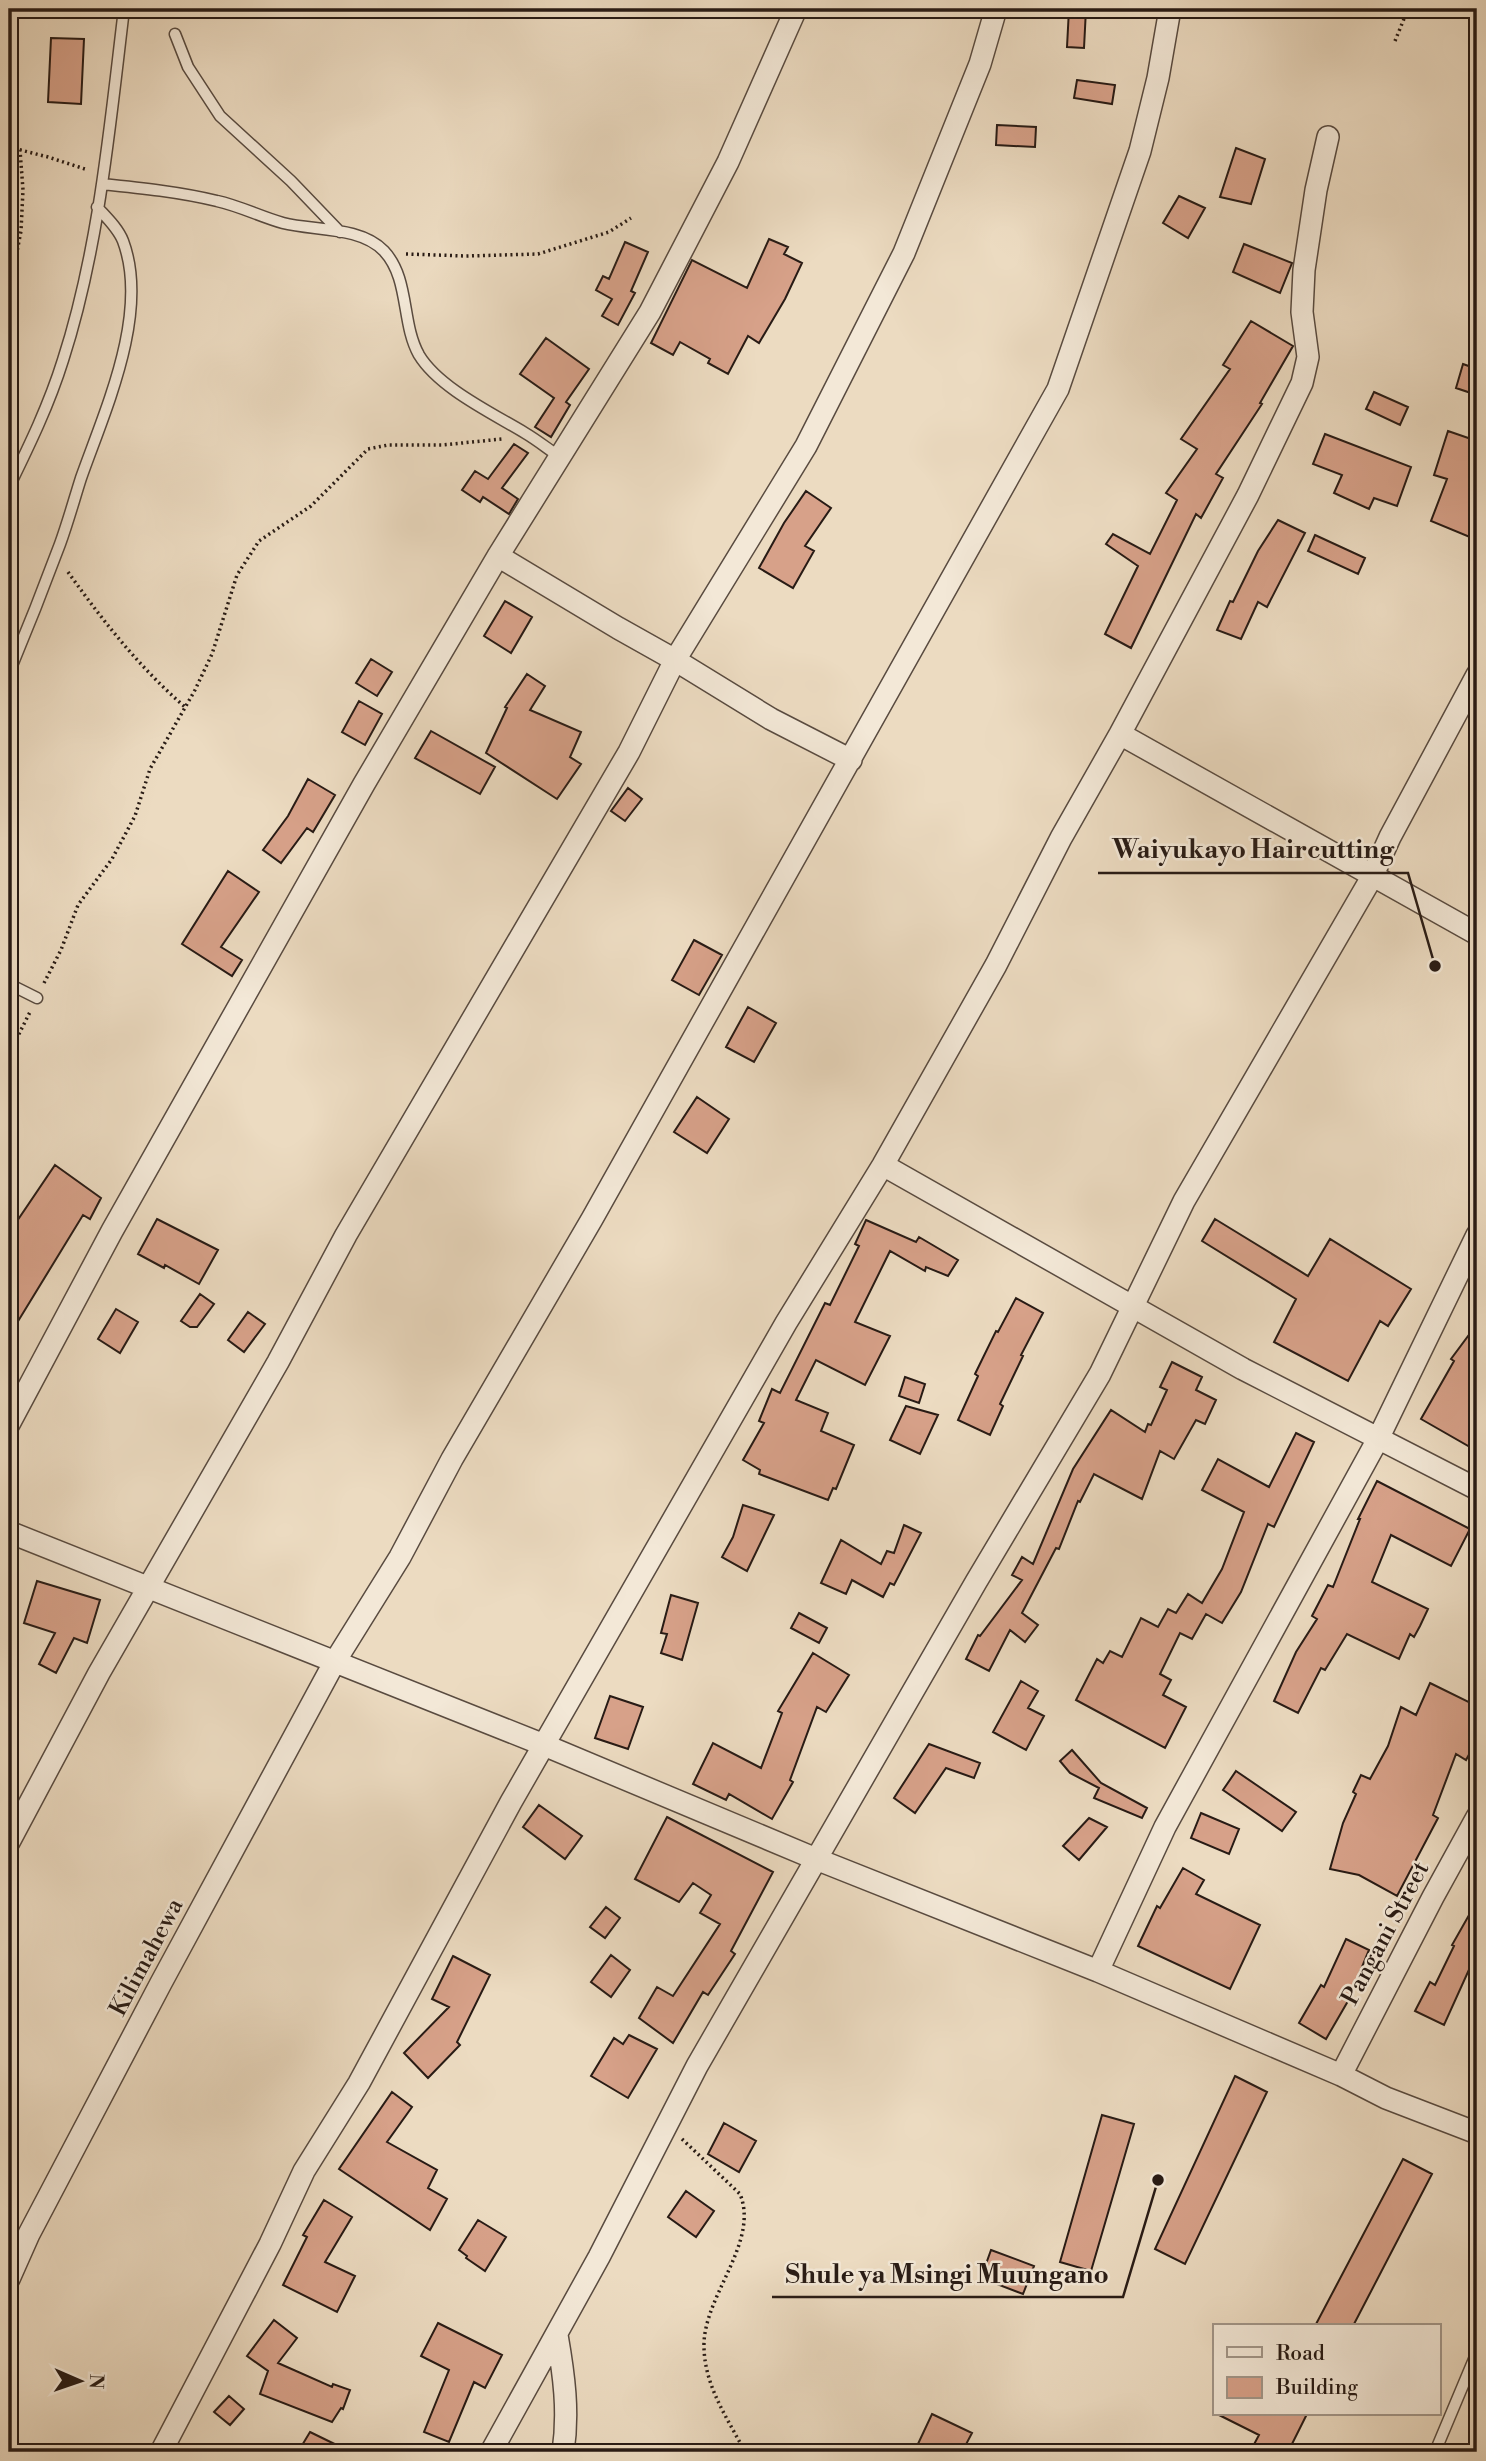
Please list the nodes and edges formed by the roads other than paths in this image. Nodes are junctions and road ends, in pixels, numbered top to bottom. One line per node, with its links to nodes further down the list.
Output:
1 (124, 9): 7 (lane)
2 (796, 9): 10 (street)
3 (996, 9): 13 (street)
4 (1170, 9): 17 (street, Kilimahewa)
5 (174, 34): 9 (lane)
6 (1328, 137): 16 (street)
7 (103, 179): 8 (lane); 9 (lane)
8 (97, 207): 11 (lane); 14 (lane)
9 (340, 232): 10 (lane)
10 (560, 457): 12 (street)
11 (9, 487)
12 (498, 556): 13 (street); 25 (street)
13 (675, 660): 17 (street); 30 (street)
14 (9, 673)
15 (1477, 675): 18 (street)
16 (1121, 734): 18 (street); 22 (street)
17 (851, 760): 31 (street, Kilimahewa)
18 (1372, 877): 19 (street); 24 (street)
19 (1477, 934)
20 (9, 984): 21 (lane)
21 (37, 998)
22 (883, 1165): 24 (street); 32 (street)
23 (1477, 1235): 27 (street)
24 (1132, 1306): 27 (street); 35 (street)
25 (15, 1400): 26 (street)
26 (9, 1424)
27 (1378, 1439): 28 (street); 36 (street)
28 (1477, 1489)
29 (9, 1532): 30 (street)
30 (149, 1589): 31 (street); 34 (street)
31 (334, 1663): 32 (street); 39 (street, Kilimahewa)
32 (544, 1745): 35 (street); 42 (street)
33 (1477, 1817): 37 (street, Pangani Street)
34 (9, 1842)
35 (816, 1859): 36 (street); 40 (street)
36 (1098, 1971): 37 (street)
37 (1341, 2075): 38 (street)
38 (1477, 2133)
39 (9, 2279)
40 (557, 2335): 43 (street); 44 (street)
41 (1477, 2352): 45 (lane)
42 (161, 2452)
43 (491, 2452)
44 (563, 2452)
45 (1435, 2452)

